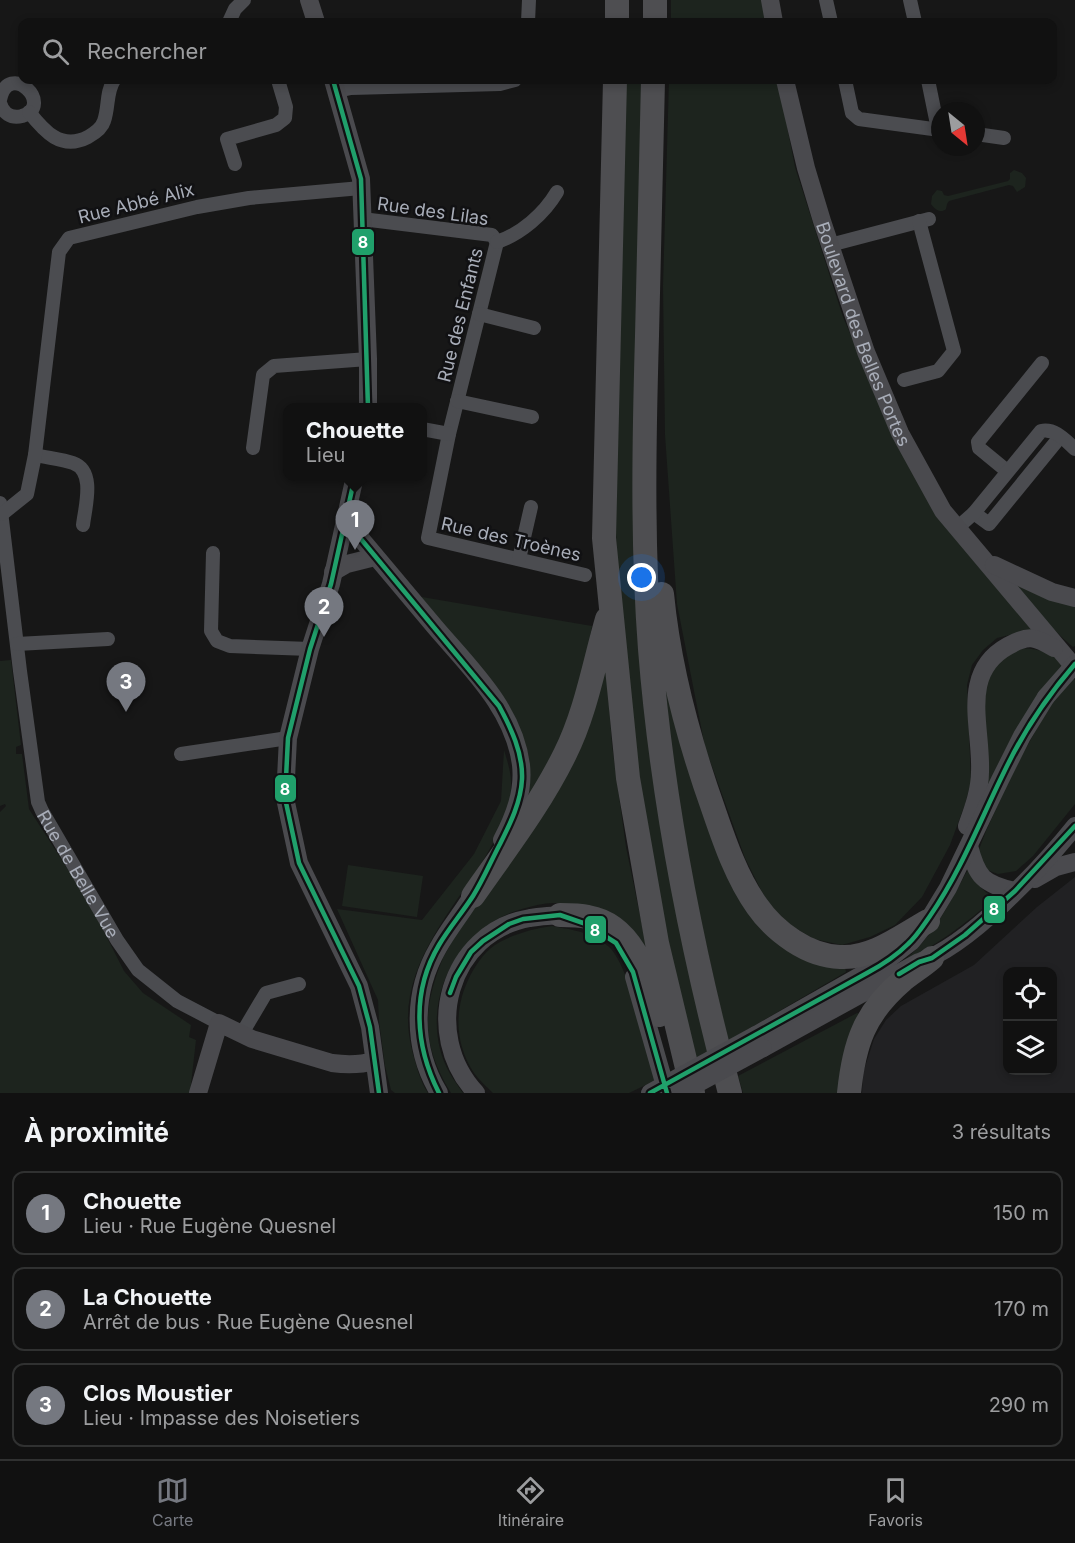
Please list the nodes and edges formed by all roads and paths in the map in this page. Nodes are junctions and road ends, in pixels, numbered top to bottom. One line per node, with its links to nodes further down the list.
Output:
1 (244, 0): 9 (street)
2 (309, 0): 10 (street)
3 (529, 0): 11 (street)
4 (617, 0): 12 (highway)
5 (655, 0): 13 (highway)
6 (770, 0): 14 (street)
7 (826, 0): 15 (street)
8 (910, 0): 16 (street)
9 (231, 18)
10 (315, 18)
11 (528, 18)
12 (617, 18)
13 (655, 18)
14 (773, 18)
15 (830, 18)
16 (914, 18)
17 (111, 84): 28 (street)
18 (279, 84): 32 (street)
19 (500, 84): 25 (street)
20 (615, 84): 69 (highway)
21 (653, 84): 54 (highway)
22 (786, 84): 37 (street, Boulevard des Belles Portes)
23 (846, 84): 29 (street)
24 (929, 84): 27 (street)
25 (335, 85): 33 (street)
26 (1, 96): 28 (street); 28 (street)
27 (933, 102)
28 (29, 112)
29 (931, 129)
30 (985, 135): 31 (street)
31 (1004, 138)
32 (235, 164)
33 (361, 184): 35 (street); 51 (street, Rue Abbé Alix)
34 (557, 192): 36 (street)
35 (362, 219): 36 (street, Rue des Lilas); 40 (street)
36 (497, 242): 38 (street, Rue des Enfants)
37 (830, 245): 42 (street); 60 (street, Boulevard des Belles Portes)
38 (479, 314): 39 (street); 43 (street, Rue des Enfants)
39 (534, 328)
40 (368, 359): 44 (street); 49 (street)
41 (1042, 363): 52 (street)
42 (904, 380)
43 (457, 400): 45 (street); 47 (street, Rue des Enfants)
44 (368, 403)
45 (532, 417)
46 (427, 430): 47 (street)
47 (449, 434): 61 (street, Rue des Enfants)
48 (1060, 437): 50 (street); 52 (street); 57 (street)
49 (253, 448)
50 (1075, 449)
51 (36, 455): 56 (street, Rue Abbé Alix); 59 (street)
52 (1007, 471): 57 (street)
53 (354, 481): 58 (street)
54 (644, 500): 83 (highway); 98 (highway)
55 (531, 507): 64 (street)
56 (1, 508): 71 (street, Rue de Belle Vue)
57 (974, 513): 60 (street)
58 (346, 521): 63 (street); 66 (street)
59 (83, 525)
60 (957, 528): 65 (street, Boulevard des Belles Portes)
61 (428, 538): 64 (street, Rue des Troènes)
62 (213, 553): 72 (street)
63 (375, 557): 66 (street); 81 (street)
64 (519, 559): 67 (street, Rue des Troènes)
65 (990, 565): 68 (street, Boulevard des Belles Portes); 73 (street, Boulevard des Belles Portes)
66 (333, 572): 72 (street)
67 (585, 575)
68 (1075, 598)
69 (609, 608): 81 (highway); 97 (highway)
70 (108, 639): 71 (street)
71 (17, 644): 86 (street, Rue de Belle Vue)
72 (310, 649): 74 (street)
73 (1070, 661): 77 (street, bridge); 79 (street)
74 (288, 738): 75 (street); 89 (street)
75 (181, 754)
76 (1075, 826): 80 (street)
77 (969, 846): 79 (street); 80 (street)
78 (1075, 862): 80 (street)
79 (960, 865): 83 (street)
80 (1018, 887): 84 (street)
81 (473, 896): 92 (street)
82 (560, 915): 93 (street); 95 (street); 97 (highway)
83 (927, 921): 88 (street)
84 (932, 957): 88 (street); 99 (highway)
85 (299, 984): 87 (street)
86 (219, 1023): 87 (street, Rue de Belle Vue); 90 (street)
87 (242, 1035): 89 (street, Rue de Belle Vue)
88 (760, 1042): 94 (street, bridge); 96 (street, bridge)
89 (374, 1061): 91 (street)
90 (198, 1093)
91 (379, 1093)
92 (439, 1093)
93 (476, 1093)
94 (650, 1093)
95 (667, 1093)
96 (680, 1093)
97 (692, 1093)
98 (730, 1093)
99 (849, 1093)

